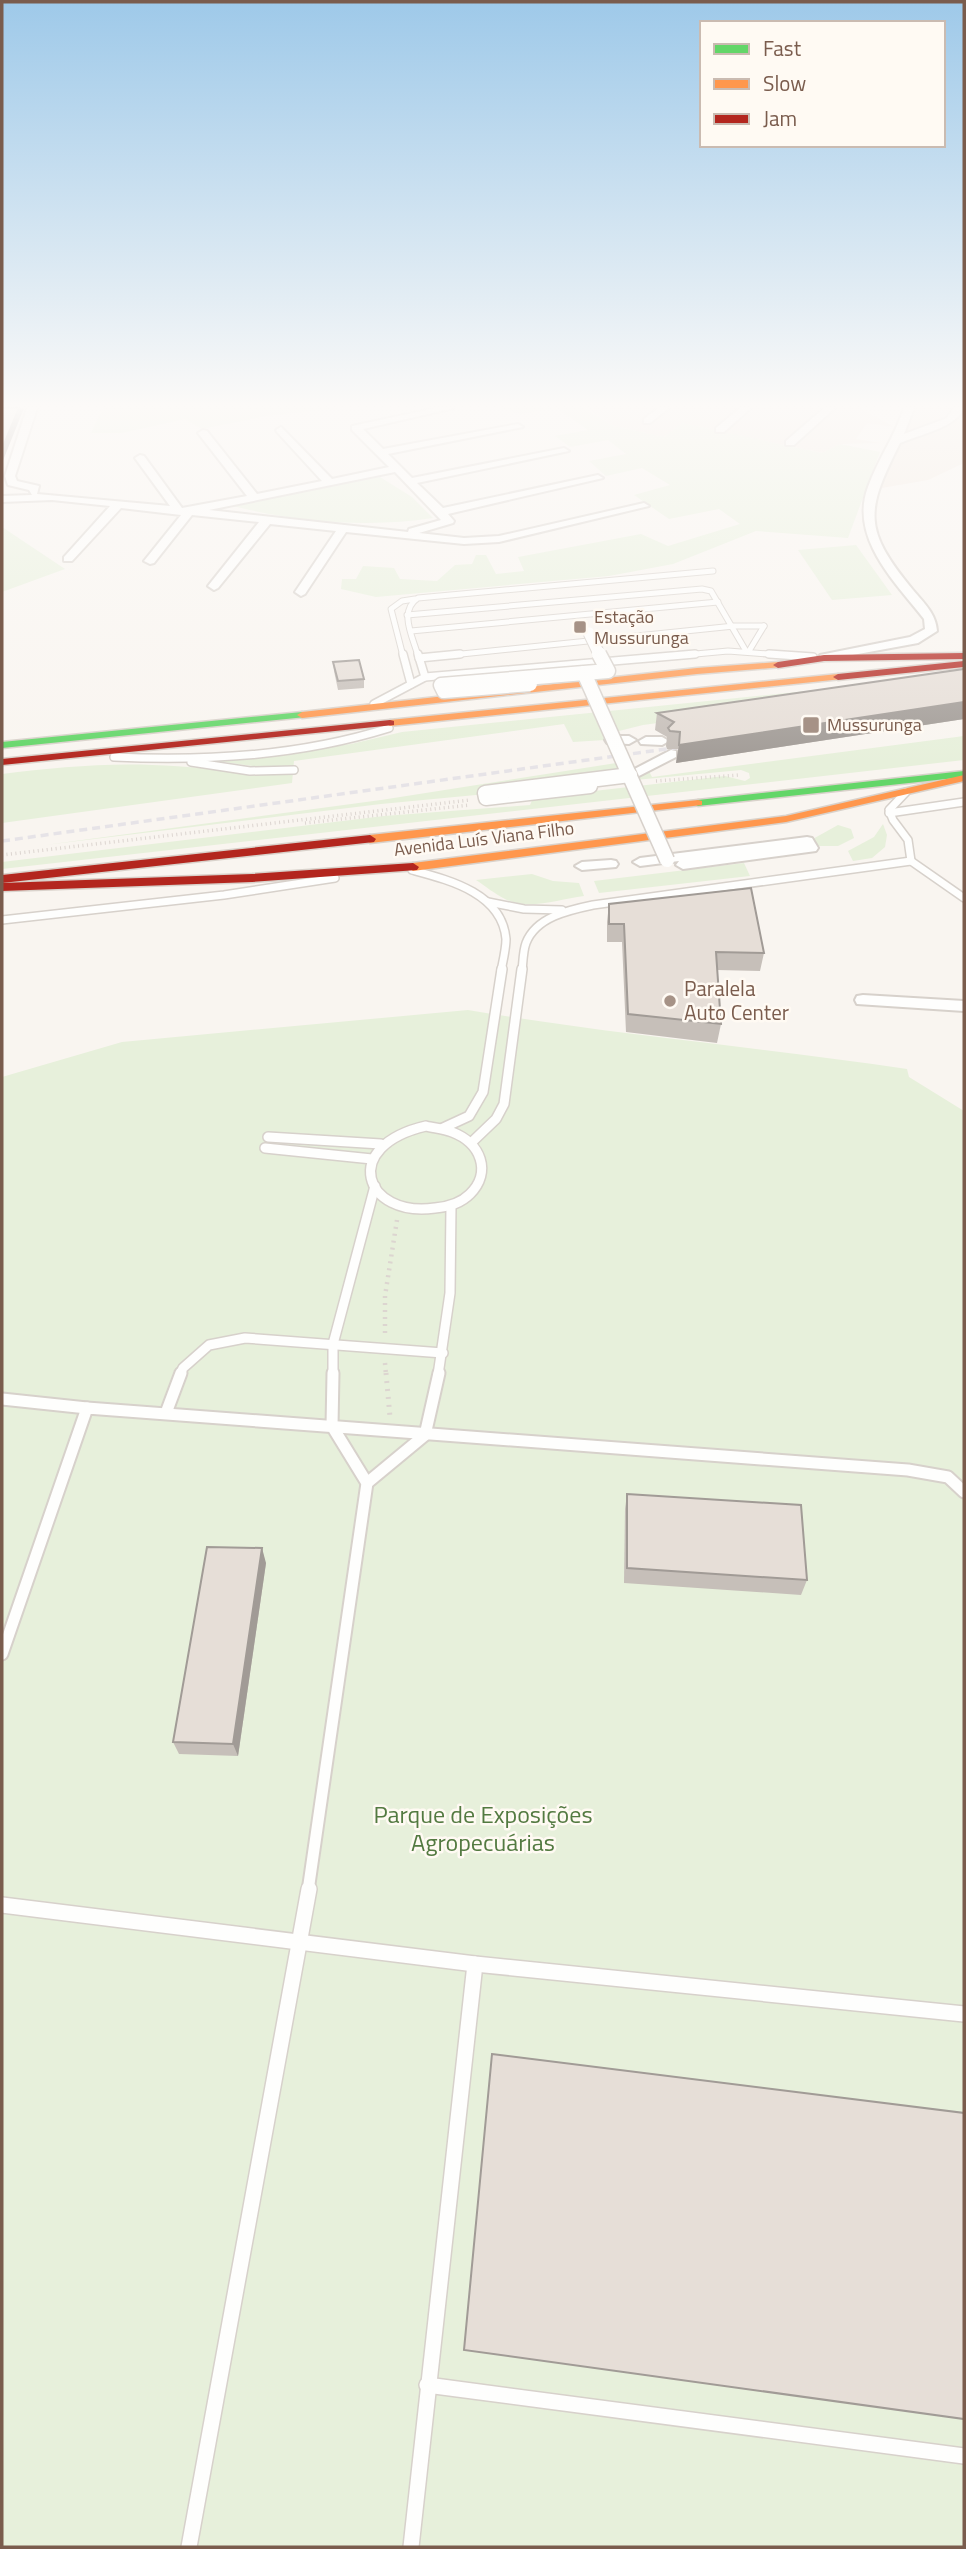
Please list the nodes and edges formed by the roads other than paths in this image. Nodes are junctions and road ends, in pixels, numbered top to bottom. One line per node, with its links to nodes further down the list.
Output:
1 (97, 527): 12 (street)
2 (174, 527): 13 (street)
3 (261, 527): 15 (street)
4 (333, 527): 9 (street)
5 (417, 527): 10 (street)
6 (453, 527): 11 (street)
7 (552, 527): 11 (street)
8 (870, 527): 26 (street)
9 (343, 528): 10 (street); 16 (street)
10 (398, 534): 11 (street)
11 (464, 541)
12 (68, 559)
13 (150, 561)
14 (713, 571): 17 (lane)
15 (214, 586)
16 (301, 592)
17 (418, 598): 19 (lane); 30 (lane)
18 (718, 601): 19 (lane); 20 (lane); 21 (lane)
19 (407, 615): 21 (lane)
20 (734, 626): 23 (lane); 23 (lane); 25 (lane)
21 (411, 631): 25 (lane)
22 (595, 633): 28 (street, bridge)
23 (748, 651): 26 (lane); 29 (lane)
24 (964, 656): 26 (main road)
25 (419, 658): 29 (lane)
26 (824, 658): 32 (main road)
27 (964, 664): 33 (main road)
28 (584, 673): 31 (street, bridge); 36 (street, bridge)
29 (425, 677): 30 (lane)
30 (411, 684): 32 (lane)
31 (451, 688)
32 (341, 711): 35 (main road)
33 (403, 723): 41 (main road); 43 (lane)
34 (2, 727): 35 (main road)
35 (57, 739): 40 (main road)
36 (612, 740): 37 (street); 46 (street, bridge)
37 (629, 740)
38 (646, 741): 39 (street)
39 (663, 741)
40 (2, 745)
41 (78, 754): 43 (lane); 44 (main road)
42 (671, 754): 46 (street)
43 (208, 761): 45 (lane)
44 (2, 762)
45 (295, 770)
46 (630, 775): 49 (street, bridge); 52 (street, bridge)
47 (964, 776): 48 (main road, Avenida Luís Viana Filho); 59 (main road, Avenida Luís Viana Filho)
48 (909, 790): 51 (lane); 58 (main road, Avenida Luís Viana Filho)
49 (522, 791)
50 (964, 802): 51 (lane)
51 (889, 813): 53 (lane)
52 (667, 860): 54 (street); 56 (street)
53 (911, 861): 61 (lane); 63 (lane)
54 (640, 862)
55 (611, 864): 57 (street)
56 (683, 865)
57 (582, 866)
58 (400, 869): 60 (main road, Avenida Luís Viana Filho); 62 (lane); 64 (lane)
59 (2, 880)
60 (2, 887)
61 (964, 898)
62 (488, 902): 63 (lane); 67 (lane)
63 (566, 911): 69 (lane)
64 (2, 920)
65 (863, 1000): 66 (street)
66 (964, 1006)
67 (443, 1128): 69 (lane); 70 (lane)
68 (268, 1137): 70 (lane)
69 (472, 1142): 74 (lane)
70 (381, 1144): 72 (lane)
71 (265, 1148): 72 (lane)
72 (372, 1159): 73 (lane)
73 (375, 1186): 74 (lane); 75 (lane)
74 (451, 1206): 76 (lane)
75 (333, 1344): 76 (lane); 79 (lane); 80 (lane)
76 (443, 1353): 81 (lane)
77 (2, 1399): 78 (lane)
78 (87, 1408): 79 (lane); 84 (lane)
79 (166, 1413): 80 (lane)
80 (332, 1426): 81 (lane); 82 (lane)
81 (425, 1435): 82 (lane); 83 (lane)
82 (367, 1483): 86 (lane)
83 (964, 1492)
84 (2, 1654)
85 (2, 1905): 86 (lane)
86 (301, 1942): 87 (lane); 91 (lane)
87 (475, 1964): 88 (lane); 89 (lane)
88 (964, 2014)
89 (427, 2385): 90 (lane); 92 (lane)
90 (964, 2456)
91 (189, 2547)
92 (411, 2547)

